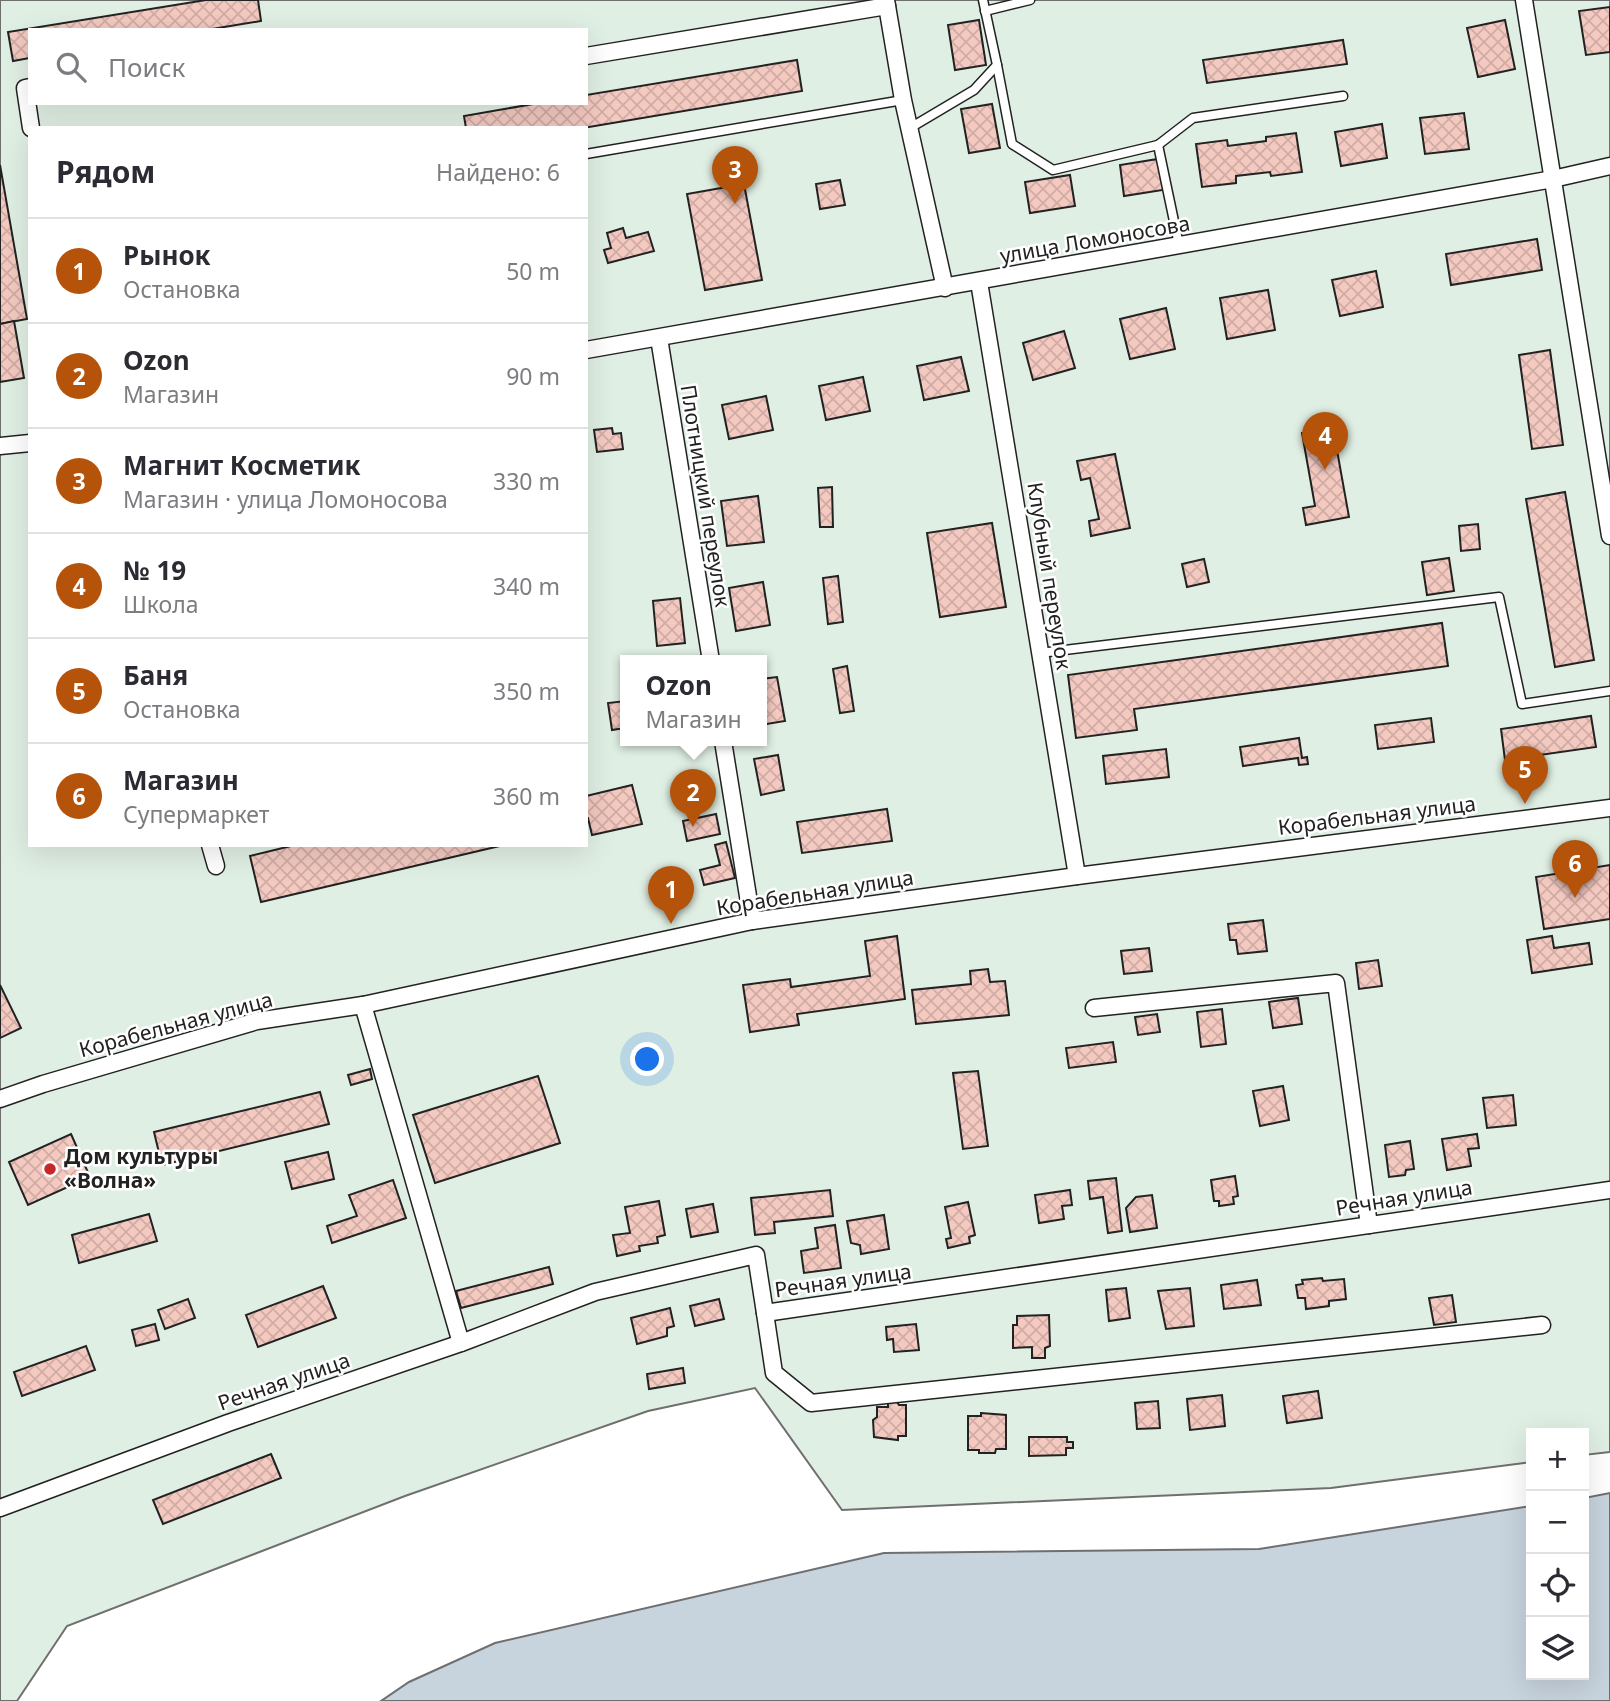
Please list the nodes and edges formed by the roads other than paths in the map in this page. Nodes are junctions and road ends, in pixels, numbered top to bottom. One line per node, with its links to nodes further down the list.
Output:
1 (983, 0): 5 (lane)
2 (1030, 0): 5 (lane)
3 (1524, 0): 16 (street)
4 (887, 3): 6 (street); 10 (street)
5 (985, 10): 7 (lane)
6 (588, 56)
7 (997, 65): 12 (lane); 13 (lane)
8 (28, 87): 11 (street)
9 (1343, 96): 13 (lane)
10 (903, 100): 12 (street); 14 (lane)
11 (31, 126)
12 (910, 128): 19 (street)
13 (1158, 145): 17 (lane)
14 (588, 154)
15 (1610, 166): 16 (street, улица Ломоносова)
16 (1553, 179): 17 (street, улица Ломоносова); 24 (street)
17 (1179, 246): 18 (street, улица Ломоносова)
18 (979, 282): 19 (street, улица Ломоносова); 25 (street, Клубный переулок)
19 (945, 288): 20 (street, улица Ломоносова)
20 (659, 338): 21 (street, улица Ломоносова); 26 (street, Плотницкий переулок)
21 (588, 350)
22 (28, 443): 23 (street)
23 (0, 446)
24 (1610, 536)
25 (1040, 653): 27 (lane); 32 (street, Клубный переулок)
26 (709, 655)
27 (1610, 691)
28 (724, 746): 33 (street)
29 (1610, 808): 32 (street, Корабельная улица)
30 (211, 847): 31 (street)
31 (216, 866)
32 (1077, 876): 33 (street, Корабельная улица)
33 (752, 921): 34 (street, Корабельная улица)
34 (363, 1005): 36 (street, Корабельная улица); 41 (street)
35 (1094, 1008): 38 (street)
36 (0, 1099)
37 (1610, 1189): 38 (street, Речная улица)
38 (1369, 1224): 39 (street, Речная улица)
39 (765, 1313): 40 (street); 41 (street, Речная улица)
40 (1542, 1325)
41 (461, 1343): 42 (street, Речная улица)
42 (0, 1508)

